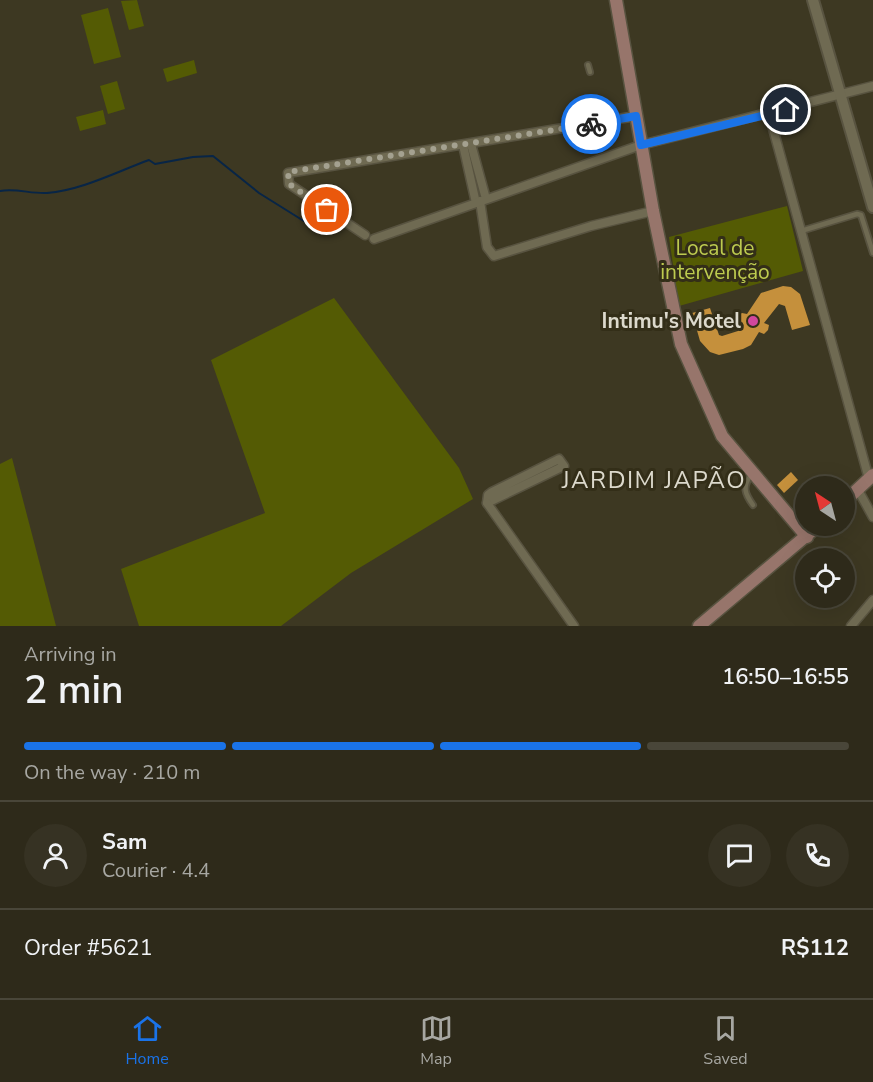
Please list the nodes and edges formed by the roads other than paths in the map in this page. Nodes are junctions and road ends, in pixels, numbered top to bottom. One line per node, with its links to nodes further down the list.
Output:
1 (616, 0): 8 (main road)
2 (813, 0): 6 (street)
3 (588, 65): 4 (lane)
4 (590, 72)
5 (873, 86): 6 (street)
6 (840, 95): 7 (street); 12 (street)
7 (768, 114): 10 (street); 14 (street)
8 (636, 116): 9 (street); 10 (main road)
9 (467, 144): 11 (street); 11 (street)
10 (641, 145): 11 (street); 13 (main road)
11 (481, 201): 13 (street)
12 (873, 207)
13 (653, 211): 16 (main road)
14 (801, 231): 15 (lane); 17 (street)
15 (873, 253)
16 (753, 473): 21 (lane); 23 (main road)
17 (871, 477): 19 (main road)
18 (521, 483): 26 (street)
19 (858, 490): 20 (main road); 22 (street)
20 (855, 493)
21 (753, 505)
22 (873, 518)
23 (807, 537): 25 (main road)
24 (873, 600): 27 (street)
25 (705, 625)
26 (574, 626)
27 (851, 626)

